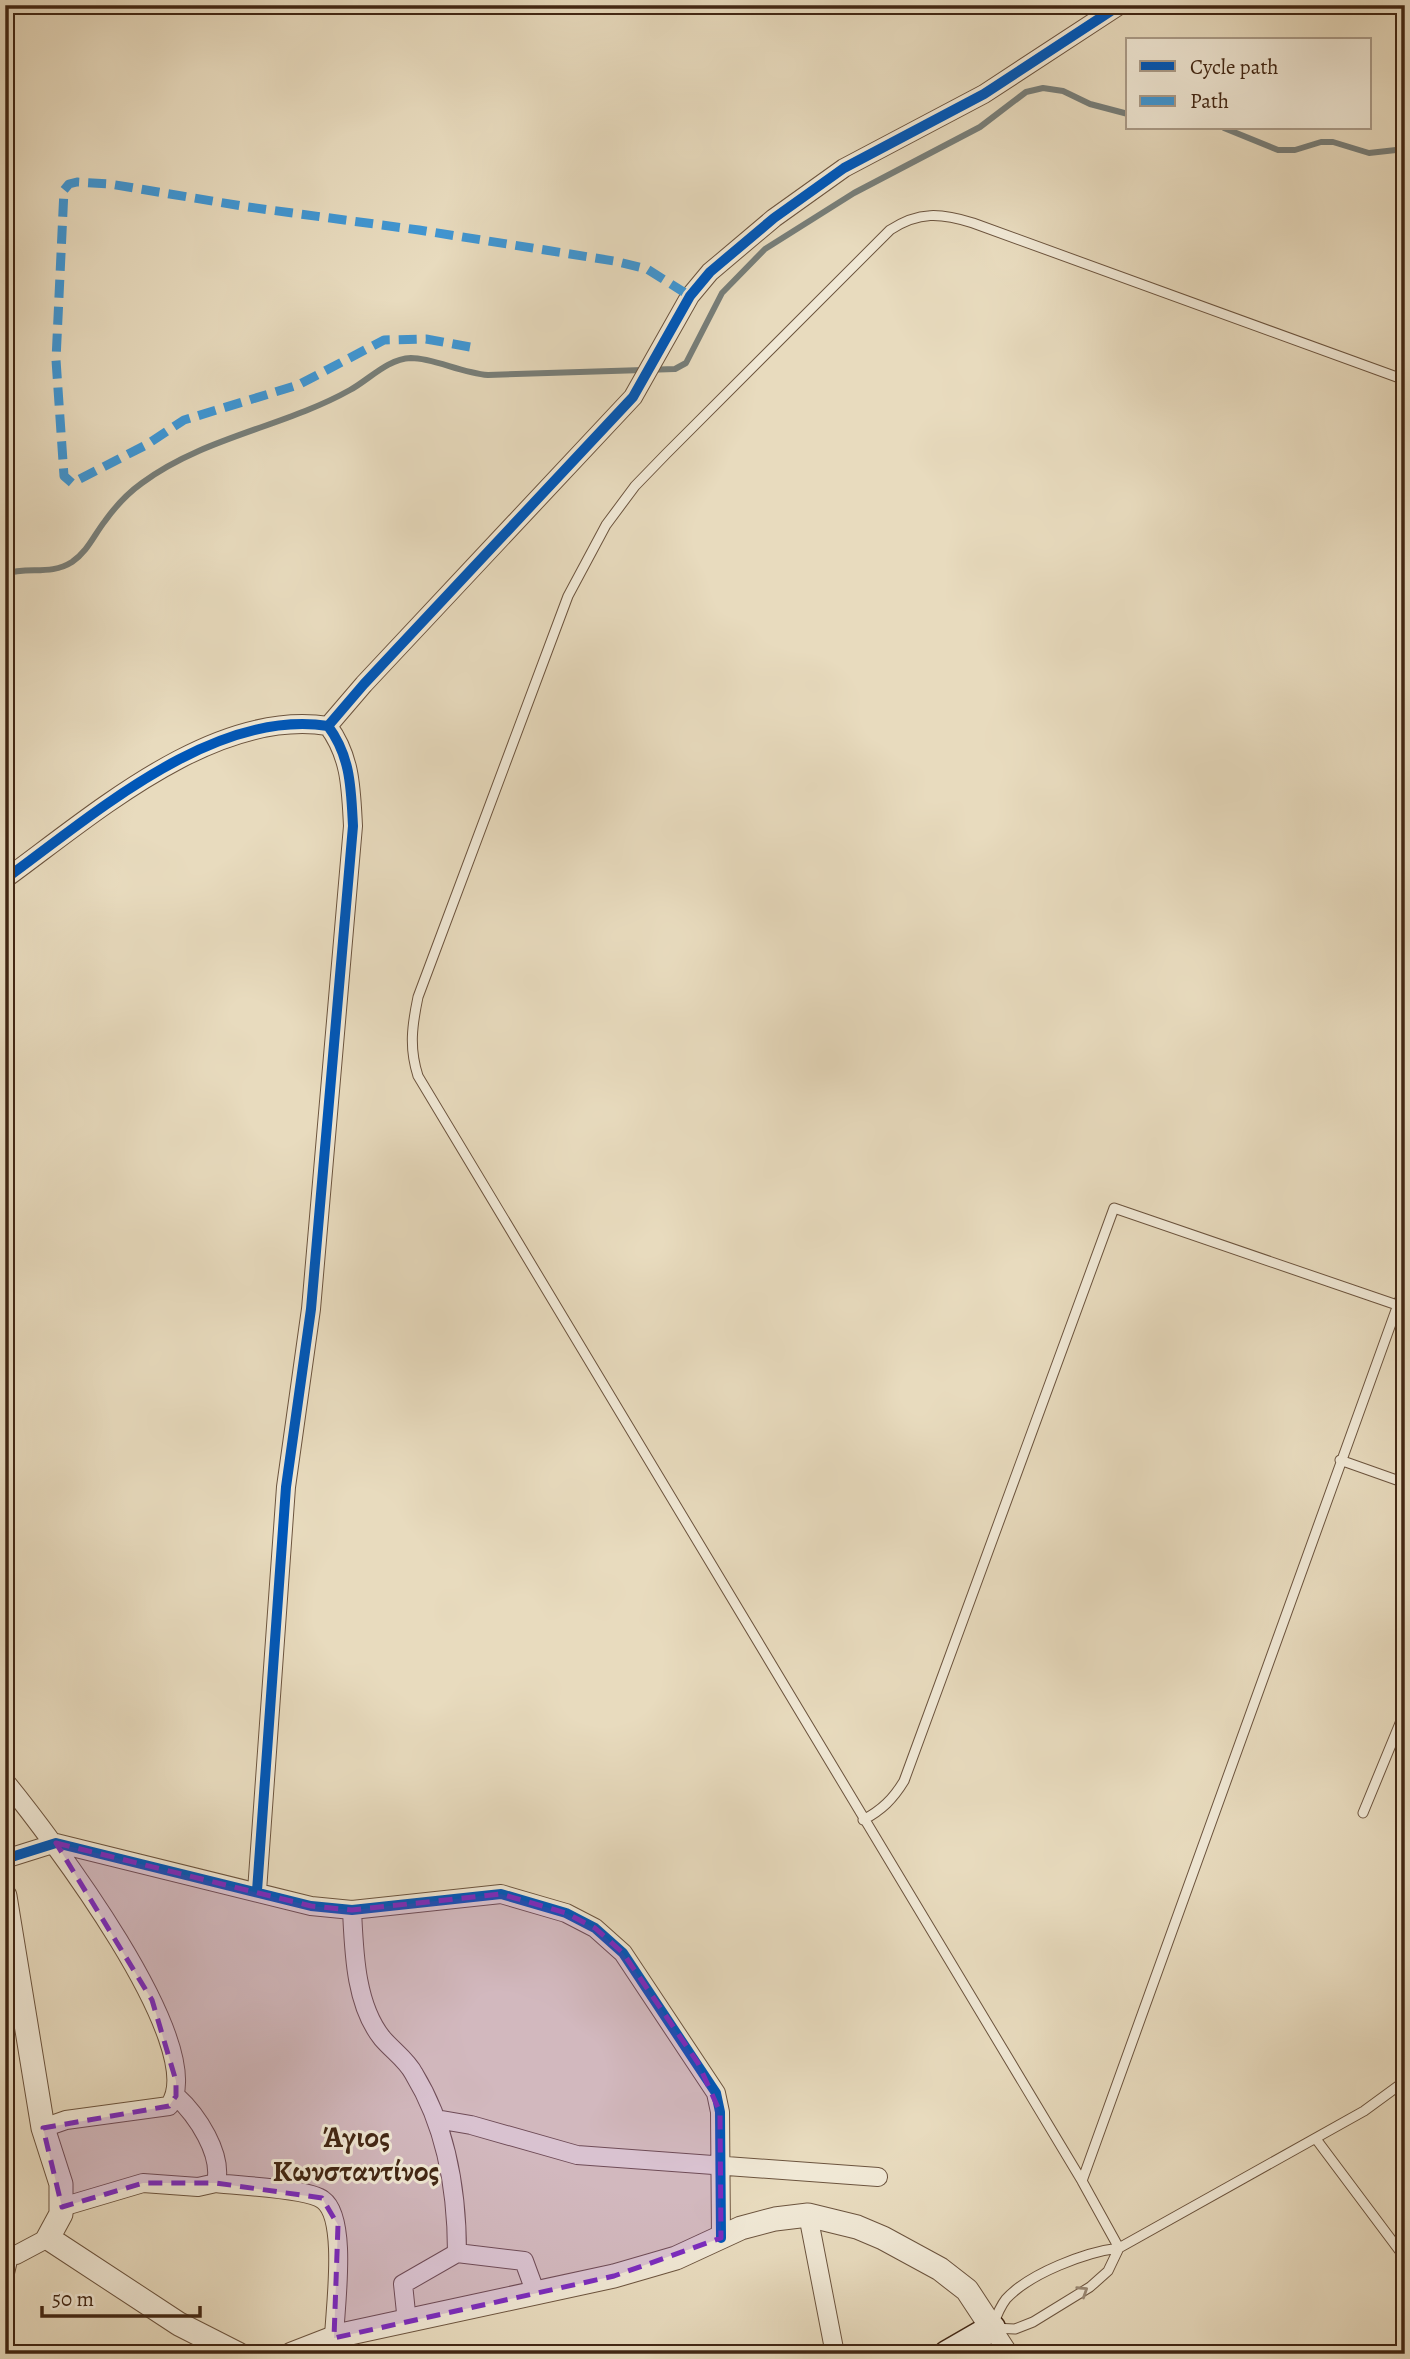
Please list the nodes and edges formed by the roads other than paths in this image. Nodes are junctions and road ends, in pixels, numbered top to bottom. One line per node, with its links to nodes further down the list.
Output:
1 (1120, 5): 3 (street)
2 (1405, 380): 12 (lane)
3 (328, 726): 4 (street); 15 (street)
4 (5, 879)
5 (1405, 1285): 6 (lane)
6 (1397, 1305): 7 (lane); 12 (lane)
7 (1340, 1460): 8 (lane); 25 (lane)
8 (1405, 1483)
9 (1405, 1711): 11 (lane)
10 (5, 1781): 13 (street)
11 (1363, 1813)
12 (863, 1820): 25 (lane)
13 (56, 1843): 14 (street); 15 (street); 19 (street)
14 (5, 1859)
15 (257, 1891): 17 (street)
16 (5, 1896): 21 (street)
17 (352, 1910): 20 (street); 23 (street)
18 (1405, 2081): 22 (lane)
19 (176, 2096): 21 (street); 26 (street)
20 (436, 2119): 23 (street); 32 (street)
21 (44, 2128): 27 (street)
22 (1316, 2138): 31 (lane); 33 (lane)
23 (720, 2166): 24 (street); 30 (street)
24 (878, 2177)
25 (1082, 2181): 31 (lane)
26 (216, 2183): 27 (street); 38 (street)
27 (62, 2207): 29 (street)
28 (808, 2216): 30 (street); 37 (street); 41 (street)
29 (48, 2238): 34 (street); 39 (street)
30 (722, 2238): 35 (street)
31 (1119, 2248): 37 (lane); 37 (lane, one-way to 31)
32 (457, 2253): 35 (street); 36 (street)
33 (1405, 2258)
34 (7, 2261)
35 (534, 2291): 36 (street)
36 (407, 2322): 38 (street)
37 (992, 2328): 42 (main road); 43 (street)
38 (334, 2337): 40 (street)
39 (238, 2354)
40 (292, 2354)
41 (835, 2354)
42 (947, 2354)
43 (1009, 2354)

